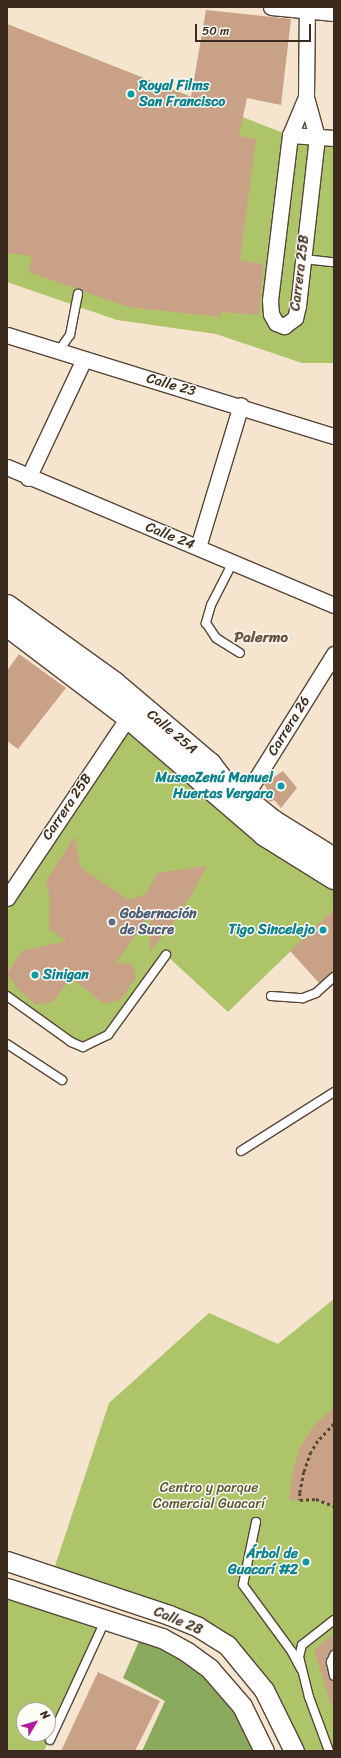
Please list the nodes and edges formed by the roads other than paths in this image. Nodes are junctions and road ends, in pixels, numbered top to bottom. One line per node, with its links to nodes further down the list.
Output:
1 (271, 7): 2 (street)
2 (307, 9): 3 (street); 4 (street, Carrera 25B)
3 (334, 13)
4 (306, 97): 5 (street, Carrera 25B); 6 (street, Carrera 25B)
5 (290, 135): 6 (street); 8 (street, Carrera 25B)
6 (317, 137): 7 (street); 8 (street, Carrera 25B)
7 (334, 138)
8 (303, 259): 9 (lane)
9 (334, 262)
10 (78, 294): 12 (lane)
11 (7, 335): 12 (street, Calle 23)
12 (58, 352): 13 (street, Calle 23)
13 (84, 361): 14 (street, Calle 23); 17 (street)
14 (241, 405): 15 (street, Calle 23); 18 (street)
15 (334, 436)
16 (7, 467): 17 (street, Calle 24)
17 (28, 478): 18 (street, Calle 24)
18 (198, 547): 19 (street, Calle 24)
19 (233, 562): 20 (street, Calle 24); 23 (lane)
20 (334, 605)
21 (7, 606): 26 (main road, Calle 25A)
22 (7, 626): 25 (main road, Calle 25A)
23 (240, 653)
24 (334, 654): 27 (street, Carrera 26)
25 (128, 717): 26 (main road); 29 (main road, Calle 25A); 30 (street, Carrera 25B)
26 (223, 781): 27 (main road, Calle 25A)
27 (244, 798): 28 (main road, Calle 25A)
28 (334, 859)
29 (334, 878)
30 (7, 898)
31 (166, 955): 33 (lane)
32 (334, 978): 34 (lane)
33 (7, 996)
34 (271, 996)
35 (7, 1044): 36 (lane)
36 (62, 1080)
37 (334, 1092): 38 (lane)
38 (241, 1151)
39 (256, 1522): 45 (lane)
40 (7, 1561): 49 (street, Calle 28)
41 (7, 1588): 42 (street, Calle 28)
42 (106, 1619): 47 (lane); 48 (street, Calle 28)
43 (334, 1620): 45 (lane)
44 (334, 1655): 46 (lane)
45 (301, 1669): 50 (lane)
46 (334, 1676)
47 (56, 1727)
48 (264, 1751)
49 (294, 1751)
50 (329, 1751)

